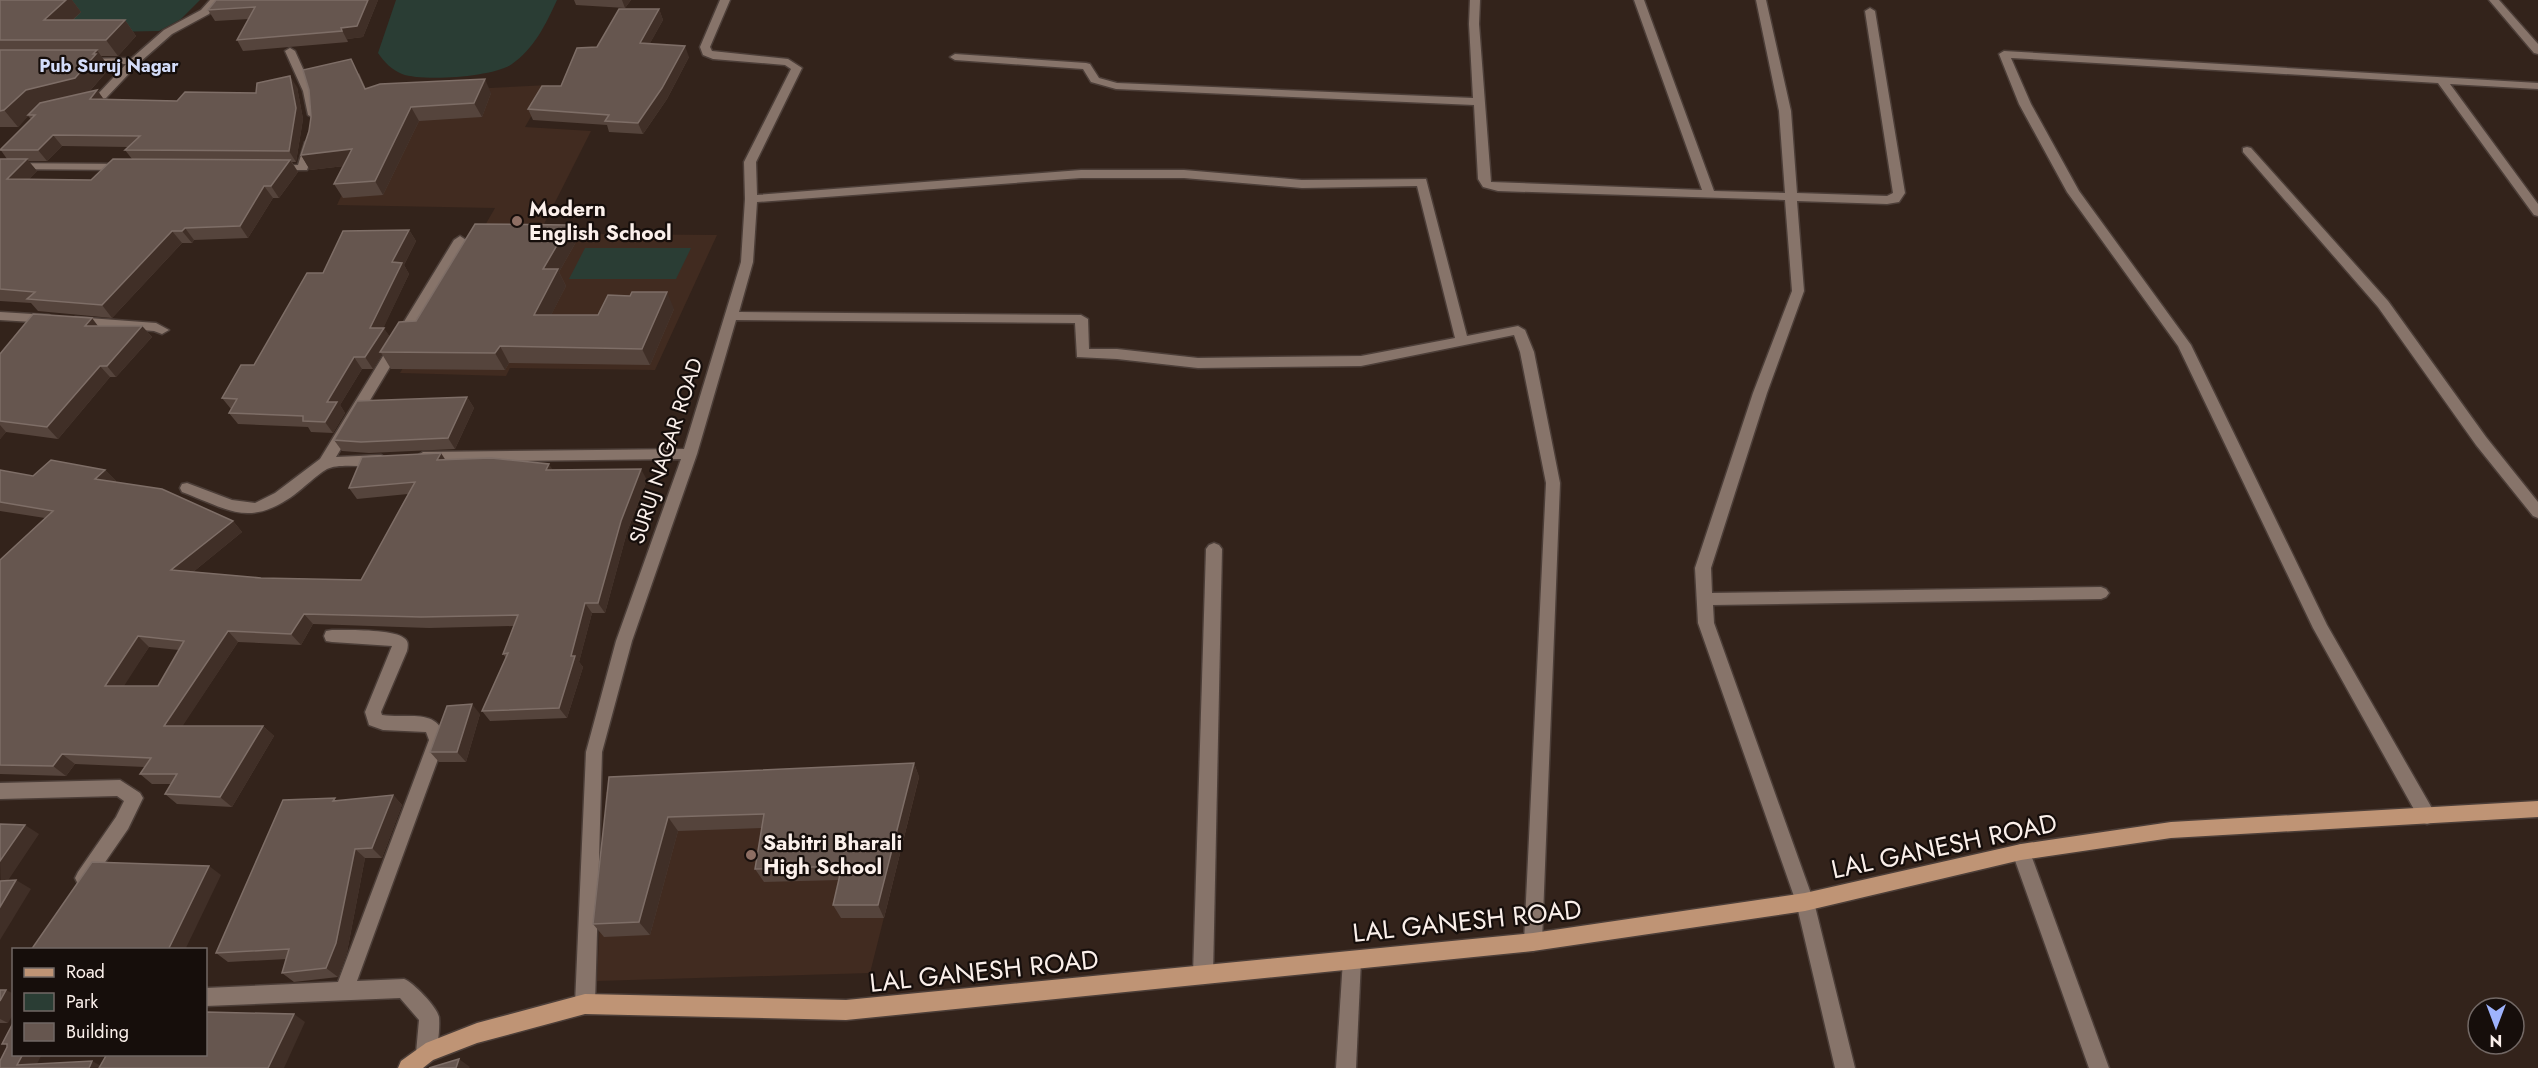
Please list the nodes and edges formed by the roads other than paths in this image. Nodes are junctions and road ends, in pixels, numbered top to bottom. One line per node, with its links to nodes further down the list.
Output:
1 (215, 0): 12 (street)
2 (725, 0): 23 (street, SURUJ NAGAR ROAD)
3 (1475, 0): 15 (street)
4 (1639, 0): 21 (street)
5 (1761, 0): 22 (street)
6 (2494, 0): 9 (street)
7 (1870, 11): 22 (street)
8 (290, 51): 20 (street)
9 (2538, 51)
10 (955, 57): 15 (street)
11 (67, 61): 12 (street)
12 (135, 61): 16 (street)
13 (2443, 82): 14 (street); 24 (street); 40 (street)
14 (2538, 86)
15 (1479, 102): 21 (street)
16 (73, 103)
17 (2247, 150): 33 (street)
18 (0, 166): 19 (street)
19 (140, 167)
20 (268, 168)
21 (1709, 193): 22 (street)
22 (1793, 198): 36 (street)
23 (751, 199): 27 (street, SURUJ NAGAR ROAD); 29 (street)
24 (2538, 212)
25 (460, 240): 31 (street)
26 (0, 316): 28 (street)
27 (732, 316): 29 (street); 30 (street, SURUJ NAGAR ROAD)
28 (162, 330)
29 (1462, 341): 44 (street)
30 (690, 454): 31 (street); 49 (street, SURUJ NAGAR ROAD)
31 (325, 463): 32 (street)
32 (187, 488)
33 (2538, 512)
34 (1214, 549): 46 (street)
35 (2101, 593): 36 (street)
36 (1705, 599): 43 (street)
37 (332, 636): 47 (street)
38 (0, 791): 42 (street)
39 (2538, 809): 40 (main road, LAL GANESH ROAD)
40 (2427, 816): 41 (main road, LAL GANESH ROAD)
41 (2021, 852): 43 (main road, LAL GANESH ROAD); 54 (street)
42 (75, 891)
43 (1805, 902): 44 (main road, LAL GANESH ROAD); 53 (street)
44 (1533, 942): 45 (main road, LAL GANESH ROAD)
45 (1352, 960): 46 (main road, LAL GANESH ROAD); 52 (street)
46 (1203, 975): 49 (main road, LAL GANESH ROAD)
47 (344, 991): 48 (street); 50 (street)
48 (207, 997)
49 (585, 1004): 50 (main road, LAL GANESH ROAD)
50 (426, 1053): 51 (main road, LAL GANESH ROAD)
51 (408, 1068)
52 (1346, 1068)
53 (1845, 1068)
54 (2099, 1068)

